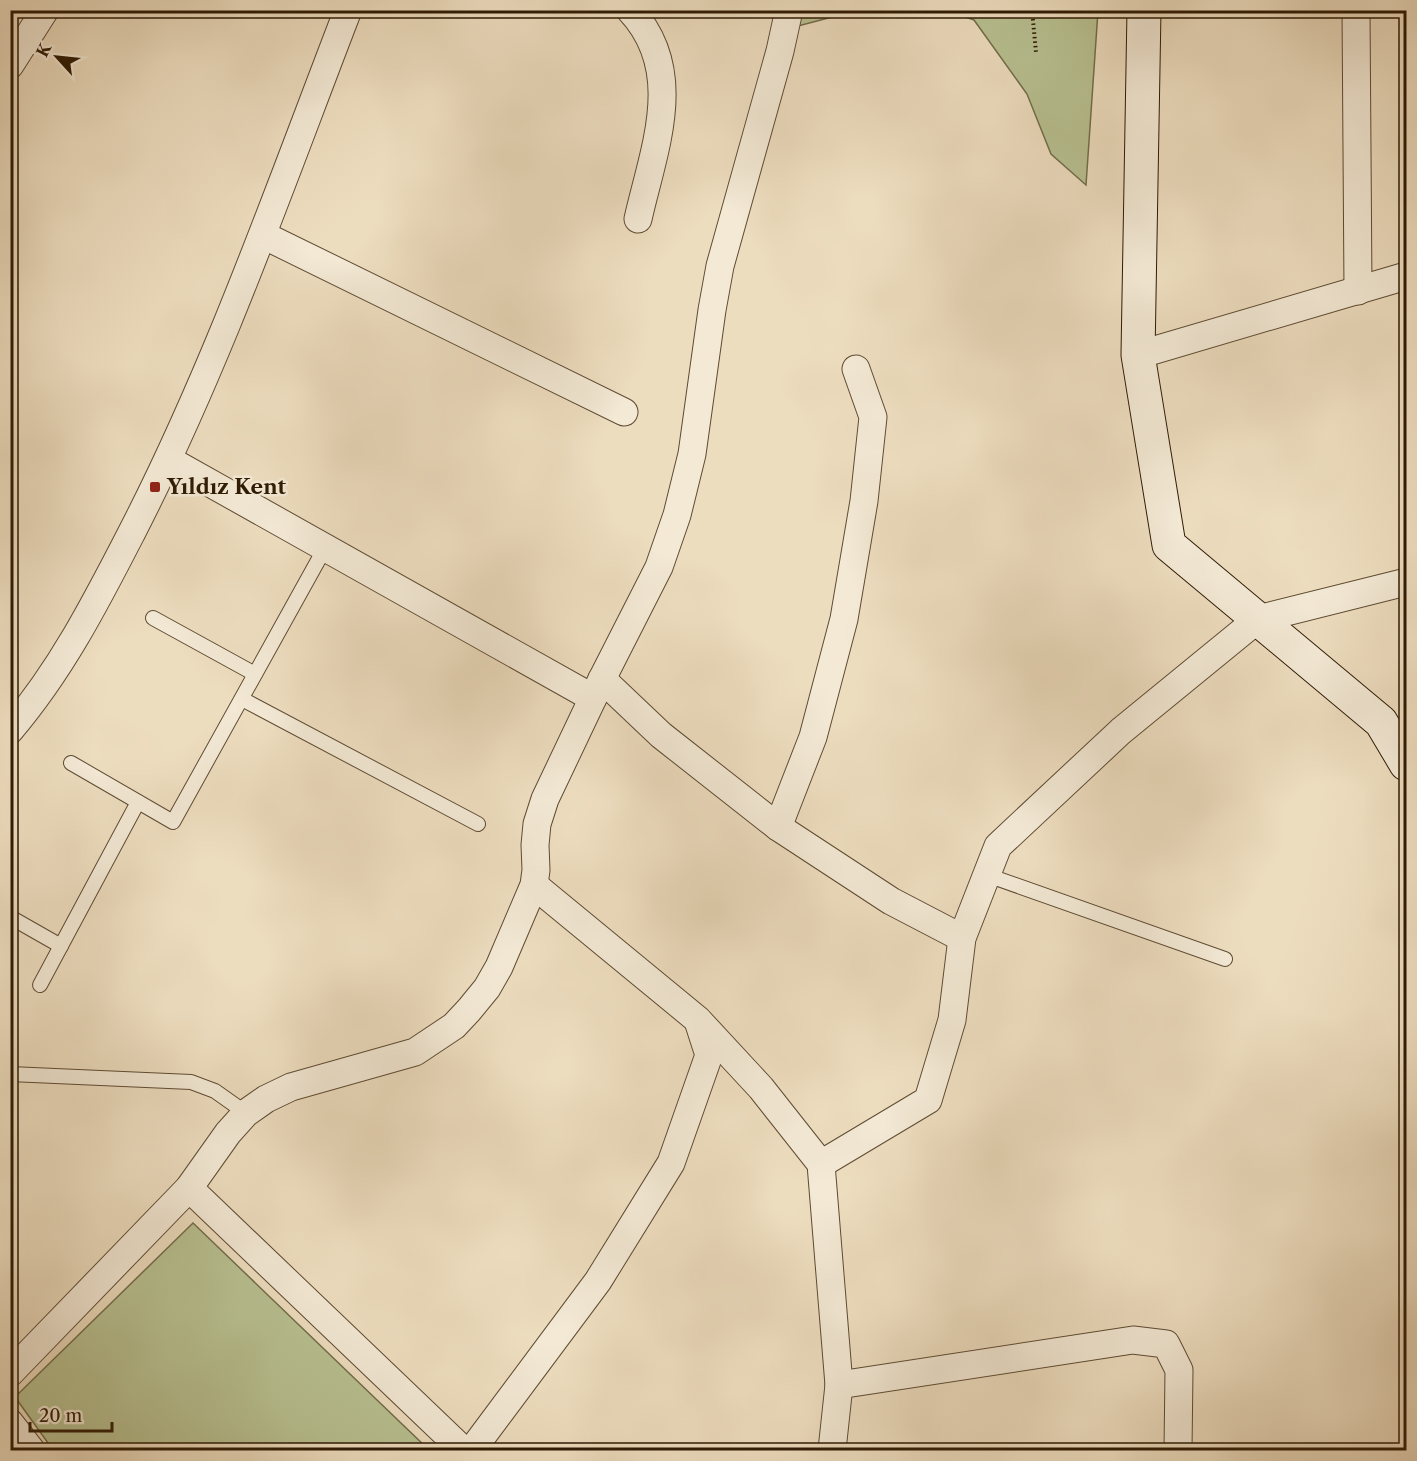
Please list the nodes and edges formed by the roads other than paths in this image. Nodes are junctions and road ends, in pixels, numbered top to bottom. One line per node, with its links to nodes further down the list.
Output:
1 (45, 10): 7 (street)
2 (348, 10): 9 (street)
3 (630, 10): 8 (street)
4 (789, 10): 21 (street)
5 (1144, 10): 12 (main road)
6 (1356, 10): 11 (street)
7 (10, 65)
8 (638, 219)
9 (263, 235): 14 (street); 15 (street)
10 (1407, 276): 11 (street)
11 (1358, 291): 12 (street)
12 (1138, 355): 19 (main road)
13 (856, 369): 28 (street)
14 (624, 412)
15 (169, 459): 16 (street); 23 (street)
16 (325, 548): 20 (lane); 21 (street)
17 (1407, 582): 19 (street)
18 (153, 618): 20 (lane)
19 (1258, 619): 25 (main road); 29 (street)
20 (255, 674): 22 (lane)
21 (597, 689): 28 (street); 30 (street)
22 (242, 699): 26 (lane); 27 (lane)
23 (10, 730)
24 (71, 763): 26 (lane)
25 (1407, 764)
26 (138, 802): 33 (lane)
27 (478, 824)
28 (778, 827): 32 (street)
29 (987, 875): 32 (street); 34 (lane)
30 (534, 885): 36 (street); 38 (street)
31 (10, 917): 33 (lane)
32 (962, 938): 39 (street)
33 (61, 946): 35 (lane)
34 (1225, 959)
35 (40, 985)
36 (698, 1020): 39 (street); 46 (street)
37 (10, 1074): 38 (lane)
38 (246, 1113): 40 (street)
39 (821, 1164): 42 (street)
40 (189, 1188): 41 (street); 45 (street)
41 (10, 1373)
42 (839, 1385): 47 (street); 48 (street)
43 (10, 1422): 44 (street)
44 (32, 1450)
45 (462, 1450)
46 (472, 1450)
47 (832, 1450)
48 (1178, 1450)

